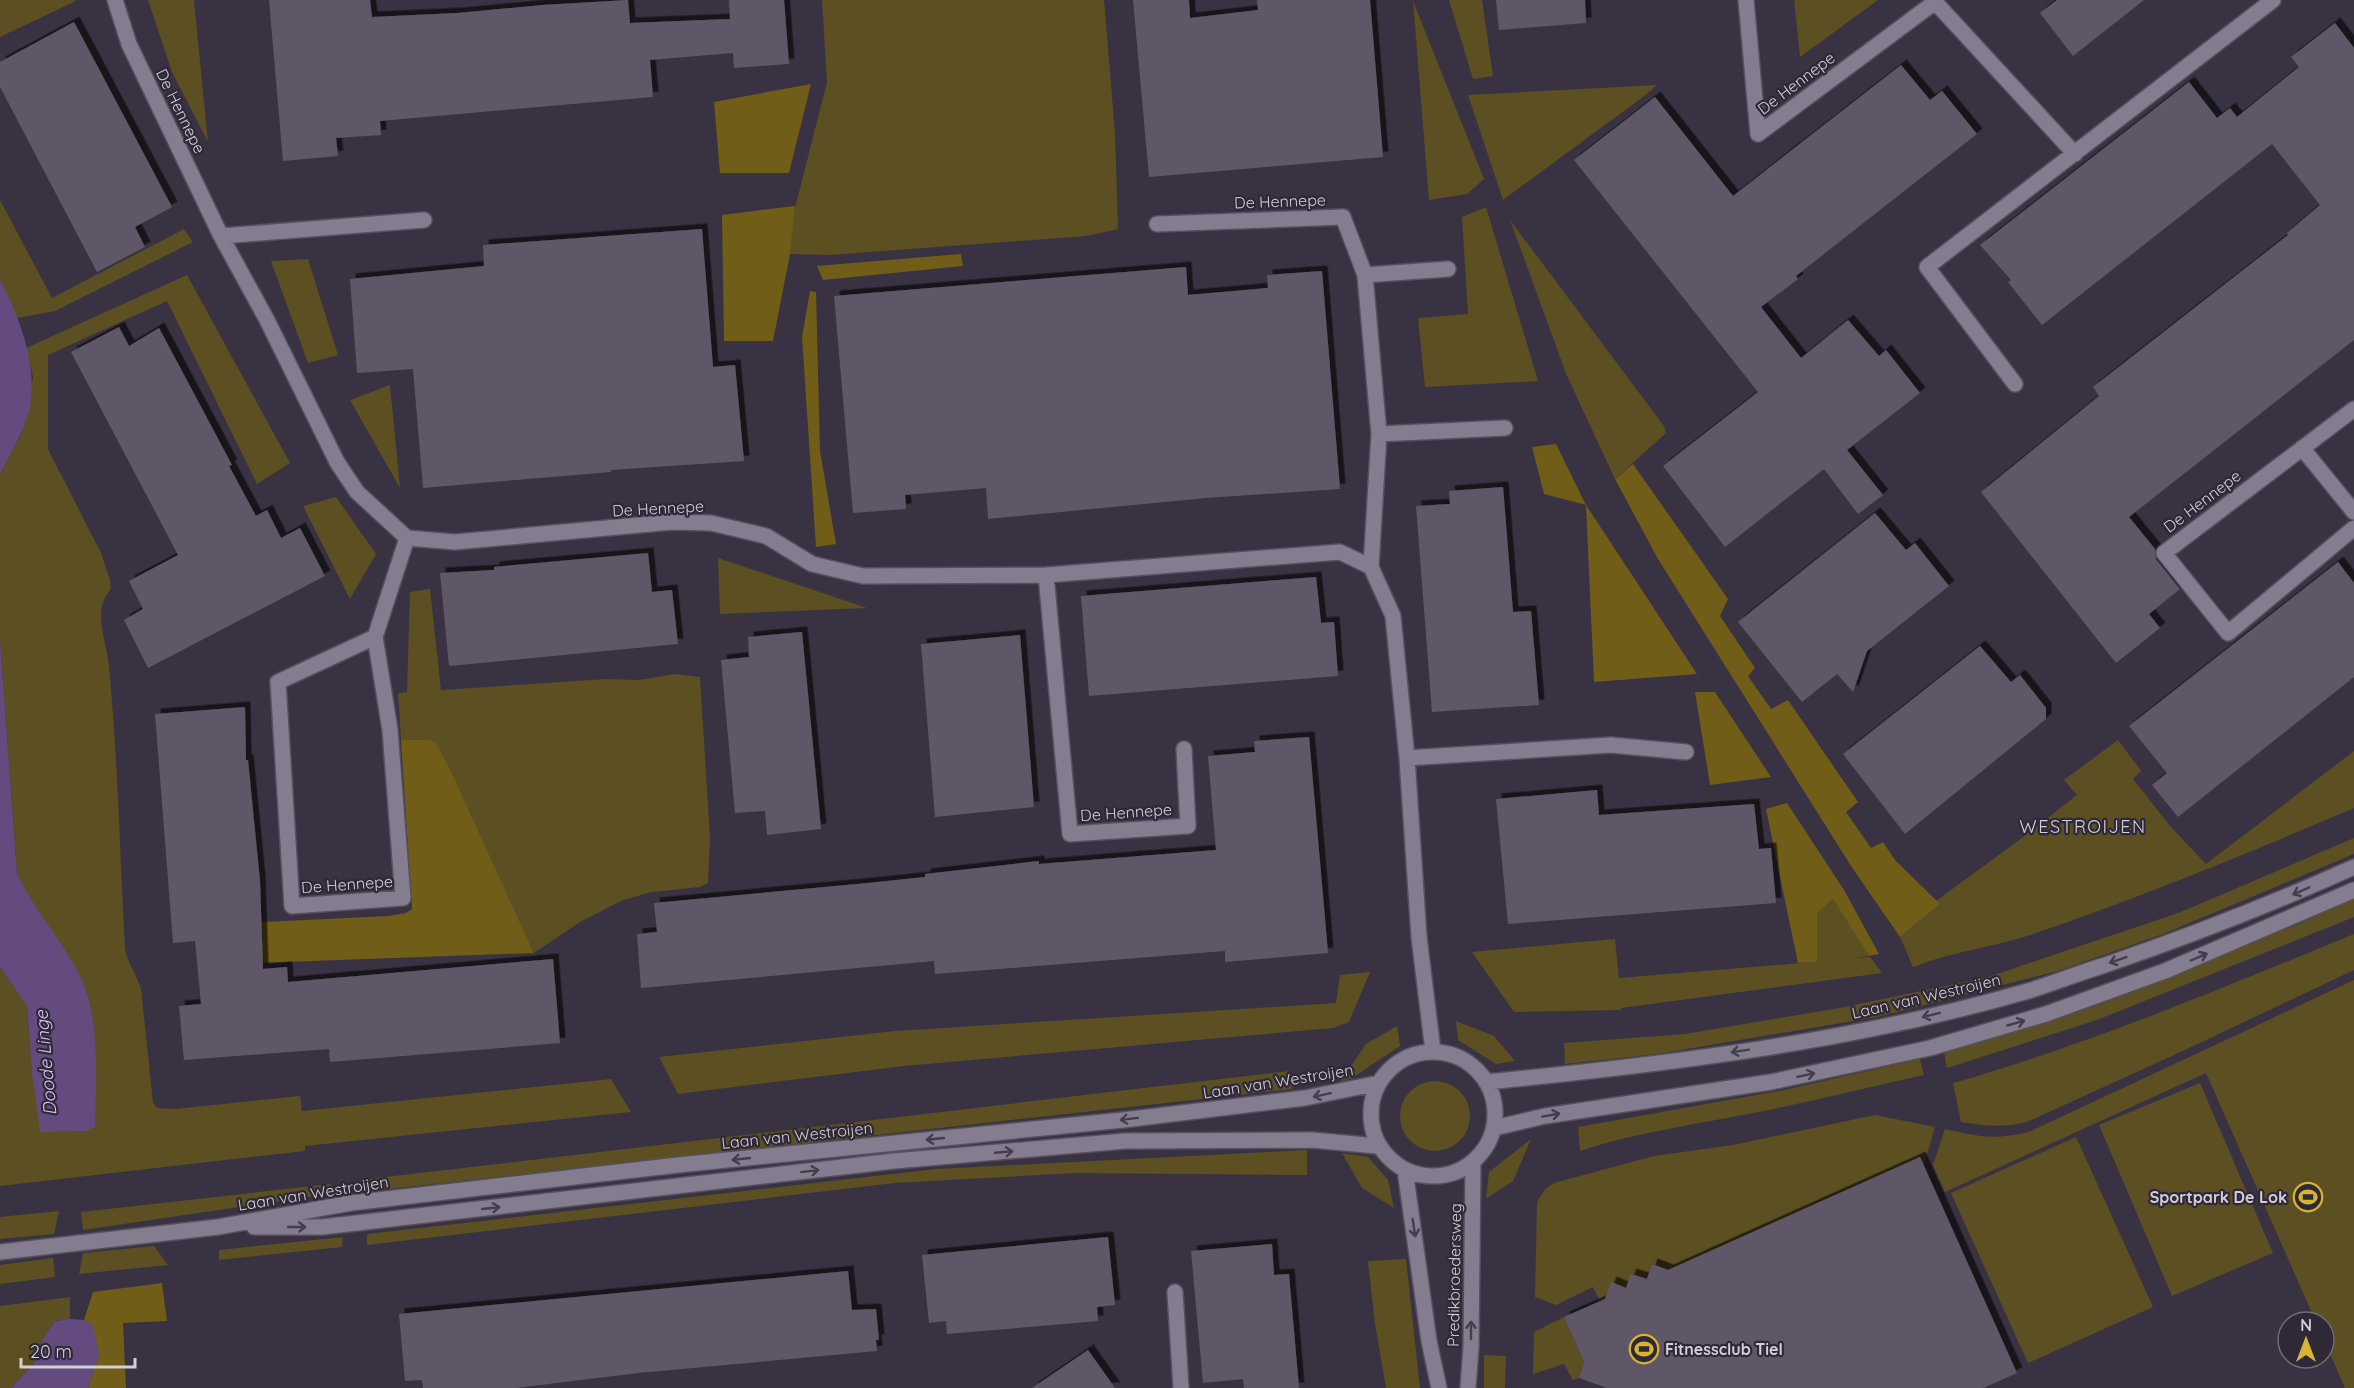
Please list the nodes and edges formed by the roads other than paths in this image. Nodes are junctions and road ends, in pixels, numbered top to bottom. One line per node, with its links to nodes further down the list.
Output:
1 (115, 0): 8 (street, De Hennepe)
2 (1746, 0): 4 (street, De Hennepe)
3 (2273, 0): 5 (street)
4 (1934, 1): 5 (street, De Hennepe)
5 (2075, 154): 11 (street)
6 (424, 220): 8 (street)
7 (1157, 224): 10 (street, De Hennepe)
8 (221, 236): 18 (street, De Hennepe)
9 (1448, 269): 10 (street)
10 (1365, 275): 14 (street, De Hennepe)
11 (2015, 384)
12 (2354, 409): 15 (street, De Hennepe)
13 (1505, 428): 14 (street)
14 (1379, 434): 19 (street, De Hennepe)
15 (2302, 448): 16 (street); 17 (street, De Hennepe)
16 (2354, 512)
17 (2354, 528)
18 (407, 538): 20 (street, De Hennepe); 21 (street, De Hennepe)
19 (1371, 567): 20 (street, De Hennepe); 24 (street, De Hennepe)
20 (1046, 575): 22 (street, De Hennepe)
21 (375, 637): 21 (street, De Hennepe)
22 (1184, 749)
23 (1686, 752): 24 (street)
24 (1407, 758): 27 (street, De Hennepe)
25 (2354, 867): 28 (street, Laan van Westroijen, one-way to 28)
26 (2354, 890): 30 (street, one-way to 26)
27 (1433, 1051): 28 (street); 29 (street)
28 (1487, 1082): 30 (street)
29 (1379, 1083): 31 (street); 34 (street, Laan van Westroijen, one-way to 34)
30 (1494, 1128): 32 (street)
31 (1377, 1146): 33 (street); 34 (street, Laan van Westroijen, one-way to 31)
32 (1473, 1162): 33 (street); 39 (street, Predikbroedersweg, one-way to 32)
33 (1405, 1170): 38 (street, Predikbroedersweg, one-way to 38)
34 (218, 1227): 35 (street, Laan van Westroijen)
35 (0, 1252)
36 (1175, 1292): 37 (street)
37 (1181, 1388)
38 (1439, 1388)
39 (1468, 1388)

